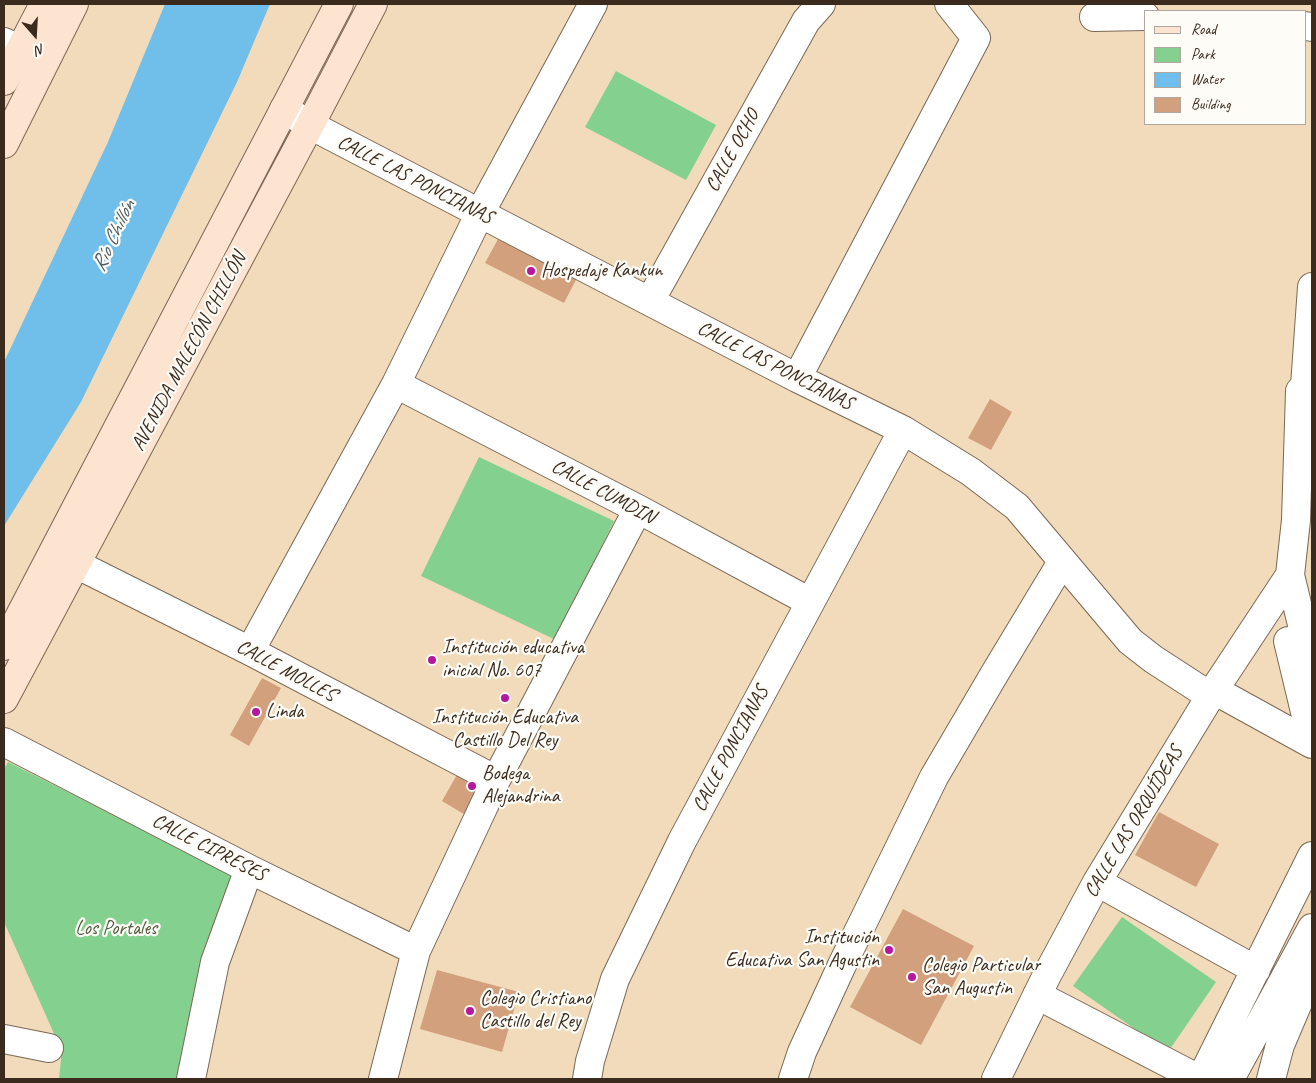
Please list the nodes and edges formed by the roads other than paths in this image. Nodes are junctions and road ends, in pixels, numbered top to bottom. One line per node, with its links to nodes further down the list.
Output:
1 (44, 4): 10 (street)
2 (74, 4): 14 (street)
3 (339, 4): 12 (street, AVENIDA MALECÓN CHILLÓN)
4 (373, 4): 13 (street, AVENIDA MALECÓN CHILLÓN)
5 (593, 4): 15 (street)
6 (821, 4): 17 (street, CALLE OCHO)
7 (950, 4): 18 (street)
8 (1094, 16): 9 (street)
9 (1144, 16)
10 (12, 45): 11 (street)
11 (4, 81)
12 (284, 109): 13 (street, CALLE LAS PONCIANAS); 28 (street, AVENIDA MALECÓN CHILLÓN)
13 (310, 125): 15 (street, CALLE LAS PONCIANAS); 25 (street, AVENIDA MALECÓN CHILLÓN)
14 (4, 144)
15 (480, 213): 17 (street, CALLE LAS PONCIANAS); 19 (street)
16 (1312, 287): 20 (street)
17 (650, 301): 18 (street, CALLE LAS PONCIANAS)
18 (797, 378): 21 (street, CALLE LAS PONCIANAS)
19 (396, 384): 22 (street, CALLE CUMDIN); 29 (street)
20 (1308, 384): 23 (street)
21 (903, 430): 24 (street, CALLE LAS PONCIANAS); 27 (street, CALLE PONCIANAS)
22 (638, 509): 27 (street, CALLE CUMDIN); 35 (street)
23 (1304, 541): 26 (street)
24 (1062, 562): 31 (street, CALLE LAS PONCIANAS); 49 (street)
25 (76, 564): 29 (street, CALLE MOLLES); 32 (street, AVENIDA MALECÓN CHILLÓN)
26 (1283, 586): 30 (street); 31 (street, CALLE LAS ORQUÍDEAS); 34 (street)
27 (810, 602): 48 (street, CALLE PONCIANAS)
28 (4, 646)
29 (250, 651): 35 (street, CALLE MOLLES)
30 (1312, 666)
31 (1212, 693): 34 (street, CALLE LAS PONCIANAS); 38 (street, CALLE LAS ORQUÍDEAS)
32 (4, 699)
33 (4, 742): 37 (street, CALLE CIPRESES)
34 (1312, 743)
35 (496, 780): 40 (street)
36 (1312, 856): 41 (street)
37 (249, 869): 40 (street, CALLE CIPRESES); 46 (street)
38 (1097, 882): 41 (street); 43 (street, CALLE LAS ORQUÍDEAS)
39 (1312, 928): 52 (street)
40 (416, 951): 47 (street)
41 (1256, 970): 51 (street)
42 (1312, 970): 53 (street)
43 (1037, 996): 50 (street, CALLE LAS ORQUÍDEAS); 51 (street)
44 (4, 1039): 45 (street)
45 (50, 1048)
46 (191, 1079)
47 (383, 1079)
48 (587, 1079)
49 (793, 1079)
50 (996, 1079)
51 (1200, 1079)
52 (1230, 1079)
53 (1271, 1079)

